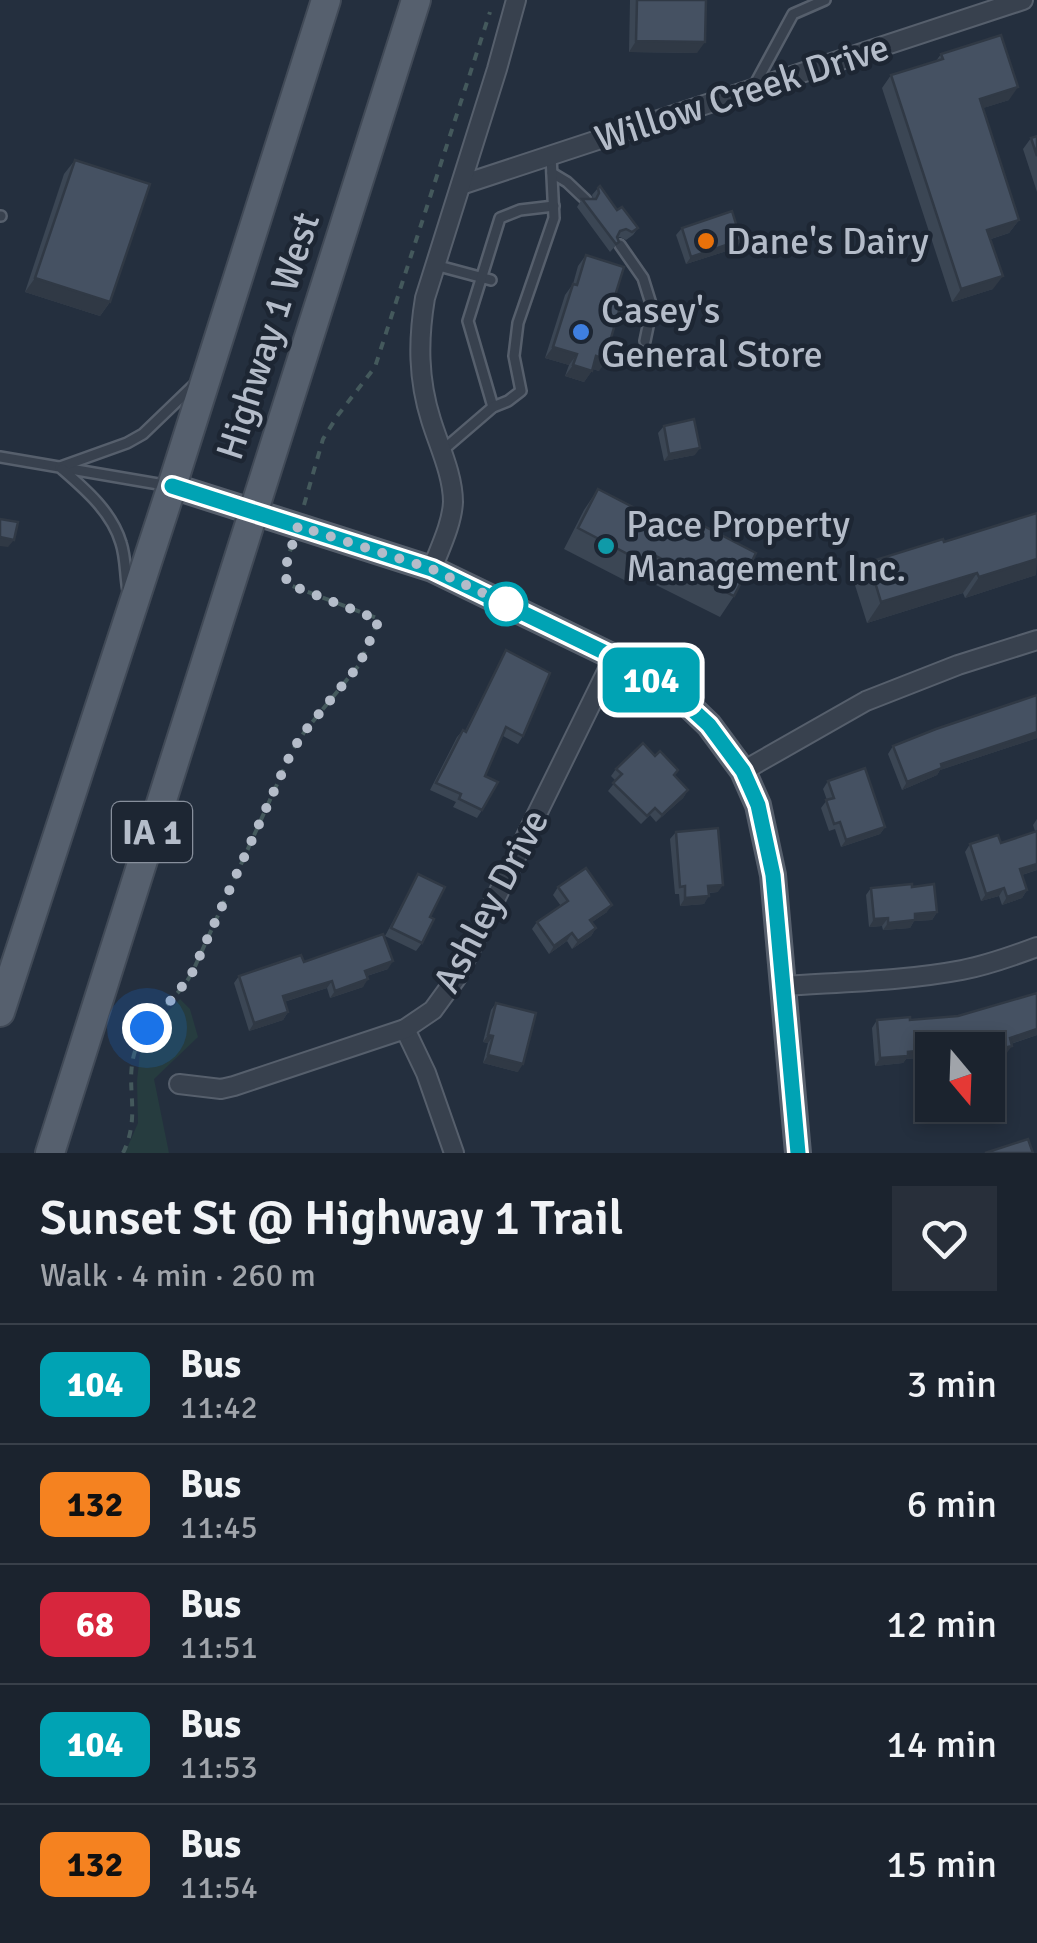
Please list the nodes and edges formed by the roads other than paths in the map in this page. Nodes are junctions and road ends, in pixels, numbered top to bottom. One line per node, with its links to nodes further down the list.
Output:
1 (326, 0): 15 (main road, Highway 1 West / IA 1)
2 (416, 0): 21 (main road, Highway 1 West / IA 1)
3 (516, 0): 8 (street)
4 (824, 0): 6 (lane)
5 (1023, 0): 6 (street, Willow Creek Drive)
6 (752, 89): 7 (street, Willow Creek Drive)
7 (552, 164): 8 (street, Willow Creek Drive); 9 (lane); 10 (lane)
8 (460, 185): 12 (street)
9 (586, 200)
10 (554, 206): 13 (lane); 16 (lane)
11 (620, 245): 14 (lane)
12 (435, 265): 13 (lane); 17 (street)
13 (485, 279): 16 (lane)
14 (645, 341)
15 (208, 373): 19 (lane); 20 (main road, Highway 1 West / IA 1)
16 (493, 407): 17 (lane)
17 (441, 452): 22 (street)
18 (0, 457): 19 (lane)
19 (60, 467): 20 (lane); 23 (lane)
20 (172, 486): 21 (street); 23 (main road, Highway 1 West / IA 1)
21 (252, 510): 22 (street); 32 (main road, Highway 1 West / IA 1)
22 (432, 569): 25 (street)
23 (130, 613): 29 (main road, Highway 1 West / IA 1)
24 (1037, 640): 26 (street)
25 (614, 657): 26 (street); 30 (street, Ashley Drive)
26 (743, 771): 28 (street)
27 (1037, 947): 28 (street)
28 (783, 986): 34 (street)
29 (0, 1012)
30 (405, 1028): 31 (street, Ashley Drive); 33 (street)
31 (179, 1084)
32 (50, 1153)
33 (454, 1153)
34 (798, 1153)

